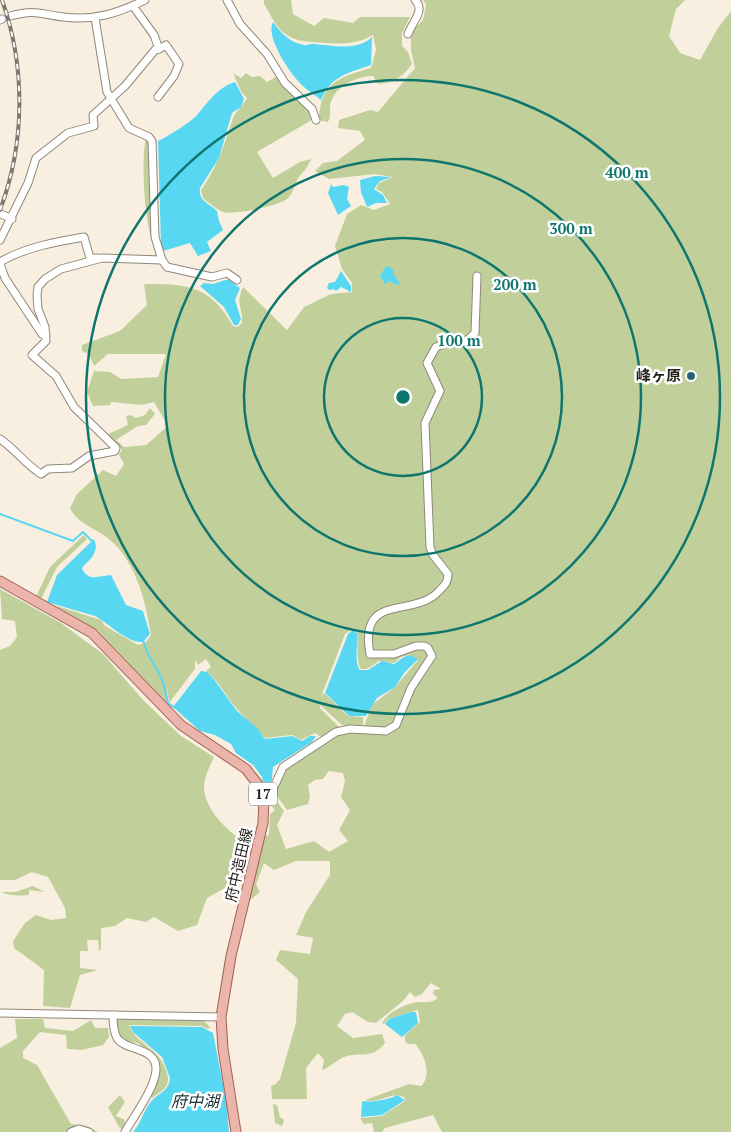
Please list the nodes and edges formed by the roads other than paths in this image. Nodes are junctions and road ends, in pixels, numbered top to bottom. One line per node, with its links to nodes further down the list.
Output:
1 (145, 0): 4 (street)
2 (227, 0): 11 (street)
3 (415, 0): 7 (street)
4 (133, 6): 6 (street); 8 (street)
5 (10, 16): 6 (street)
6 (95, 18): 10 (street)
7 (408, 34)
8 (163, 47): 9 (street); 10 (street)
9 (158, 97)
10 (110, 98): 13 (street); 16 (street)
11 (316, 120)
12 (1, 214): 13 (street)
13 (12, 219): 14 (street)
14 (0, 240)
15 (102, 258): 16 (street); 17 (street); 20 (street)
16 (162, 260): 19 (street)
17 (0, 263): 20 (street)
18 (477, 276): 23 (street)
19 (237, 280)
20 (46, 335): 21 (street)
21 (0, 439)
22 (0, 582): 23 (main road, 17)
23 (264, 796): 26 (main road, 府中造田線 / 17)
24 (0, 1013): 25 (street)
25 (113, 1015): 26 (street); 29 (street)
26 (221, 1017): 30 (main road, 府中造田線 / 17)
27 (70, 1132): 28 (street)
28 (90, 1132)
29 (125, 1132)
30 (236, 1132)

